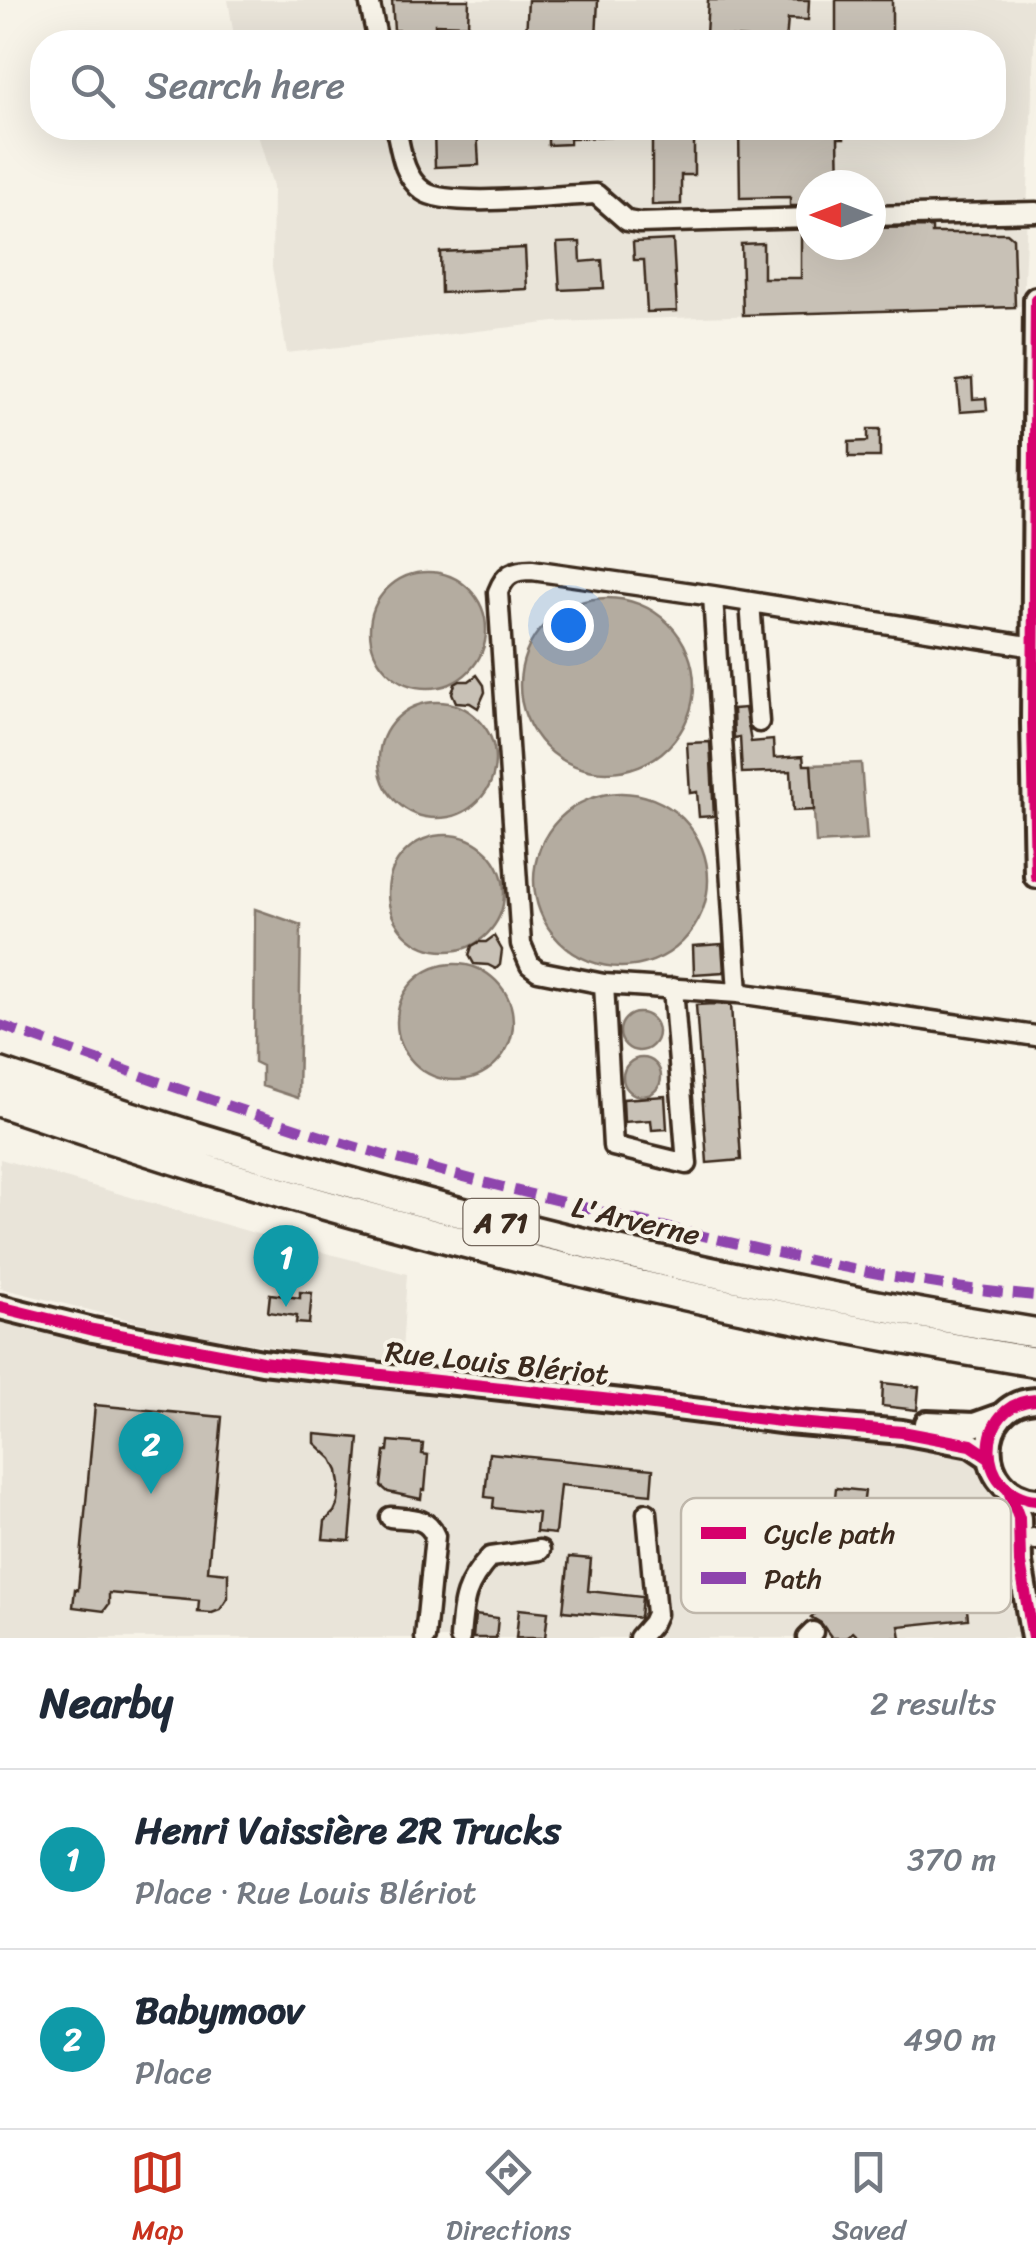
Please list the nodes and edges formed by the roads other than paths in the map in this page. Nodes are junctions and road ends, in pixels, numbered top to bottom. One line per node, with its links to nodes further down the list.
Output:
1 (369, 0): 2 (street)
2 (375, 30)
3 (399, 140): 6 (street)
4 (1036, 212): 5 (street)
5 (886, 216)
6 (796, 218)
7 (1036, 299): 10 (main road)
8 (712, 596): 9 (street); 13 (street); 15 (street)
9 (750, 602): 10 (street); 11 (street)
10 (1034, 647): 12 (main road)
11 (759, 722)
12 (1036, 876)
13 (604, 984): 14 (street); 14 (street)
14 (674, 988): 15 (street)
15 (738, 993): 16 (street)
16 (1036, 1036)
17 (0, 1073): 20 (highway, L'Arverne / A 71)
18 (0, 1102): 21 (highway, L'Arverne / A 71)
19 (0, 1307): 23 (main road, Rue Louis Blériot)
20 (1024, 1331)
21 (1024, 1360)
22 (1033, 1395): 24 (main road)
23 (621, 1401): 24 (main road, Rue Louis Blériot); 25 (main road, Rue Louis Blériot)
24 (1002, 1416): 25 (main road)
25 (989, 1457): 26 (main road)
26 (1010, 1492): 27 (main road); 36 (main road)
27 (1036, 1500)
28 (646, 1514): 35 (street)
29 (390, 1517): 33 (street)
30 (1035, 1535): 32 (main road)
31 (540, 1550): 34 (street)
32 (1036, 1594)
33 (425, 1638)
34 (460, 1638)
35 (640, 1638)
36 (1033, 1638)

